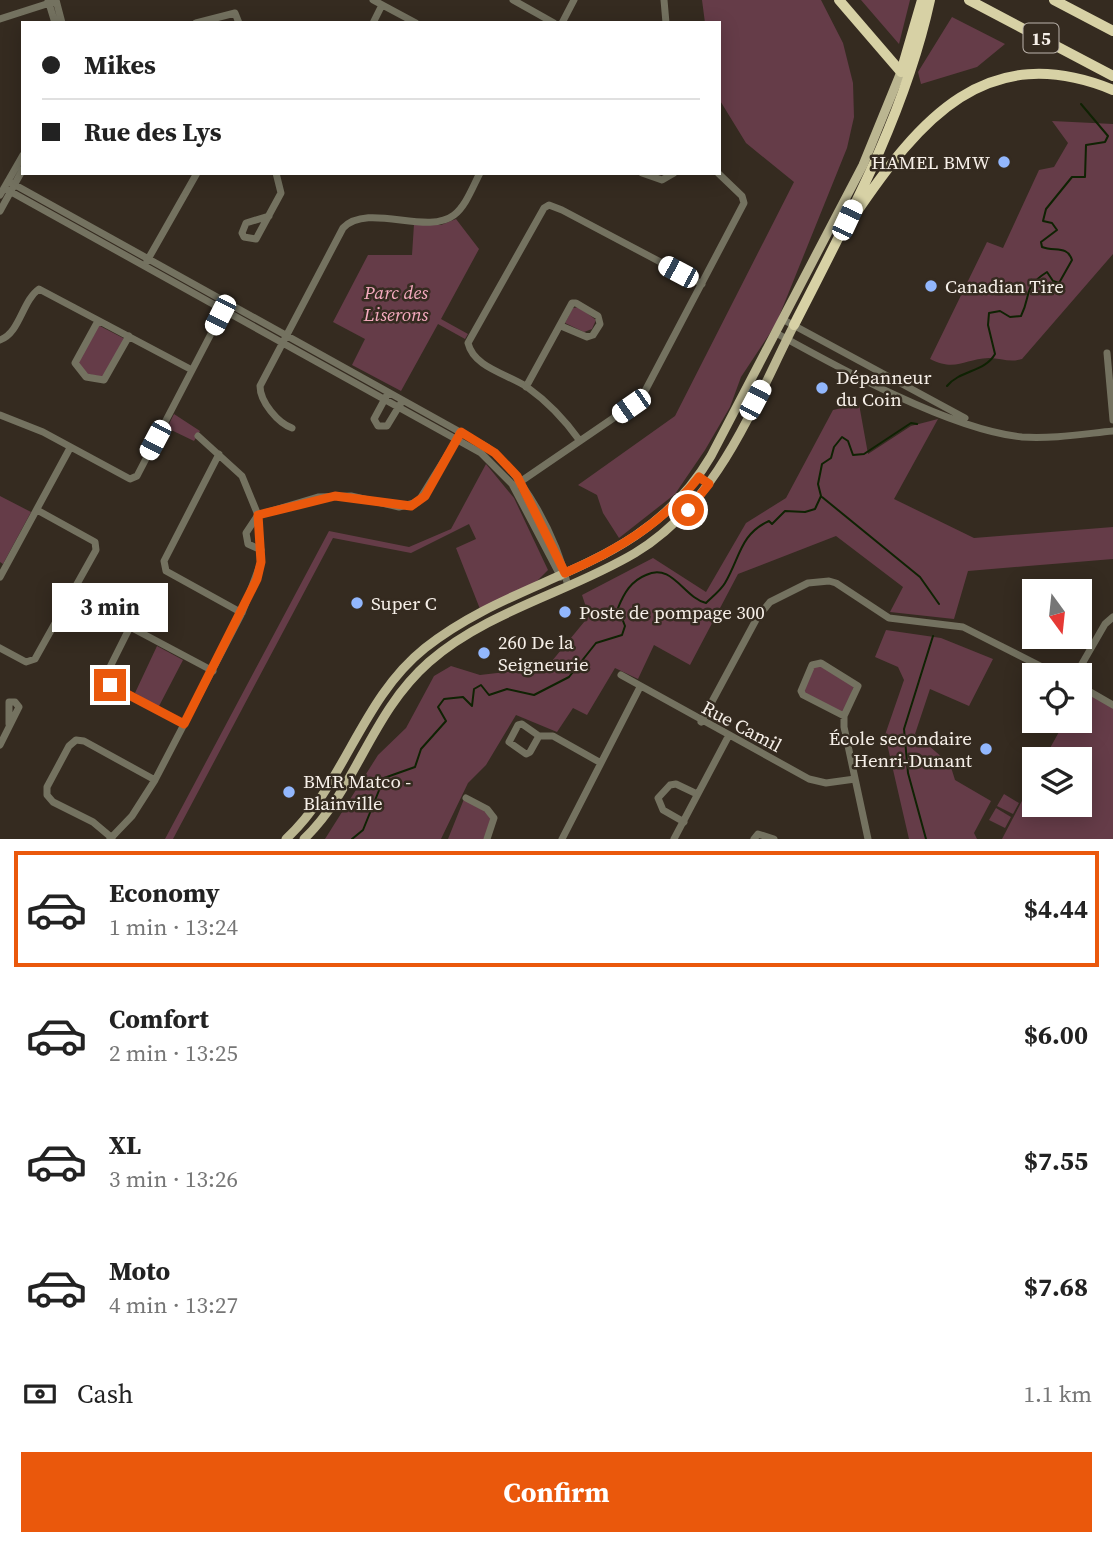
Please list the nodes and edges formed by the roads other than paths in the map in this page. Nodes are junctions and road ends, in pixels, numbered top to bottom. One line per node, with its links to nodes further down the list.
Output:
1 (373, 0): 11 (street)
2 (513, 0): 19 (street)
3 (574, 0): 20 (street)
4 (664, 0): 21 (street)
5 (839, 0): 23 (highway)
6 (922, 0): 23 (highway)
7 (930, 0): 37 (highway)
8 (970, 0): 24 (highway, 15)
9 (1054, 0): 22 (highway, 15)
10 (52, 1): 12 (street); 13 (street); 14 (street)
11 (382, 5): 17 (street); 18 (street)
12 (0, 19)
13 (55, 21)
14 (61, 21)
15 (204, 21): 16 (street)
16 (238, 21)
17 (374, 21)
18 (411, 21)
19 (550, 21)
20 (563, 21)
21 (666, 21)
22 (1113, 31)
23 (901, 72): 41 (main road)
24 (1113, 76)
25 (1113, 90): 37 (highway)
26 (21, 159): 34 (street)
27 (21, 172): 34 (street)
28 (196, 175): 38 (street)
29 (277, 175): 36 (street)
30 (479, 175): 47 (street)
31 (648, 175): 32 (street)
32 (671, 175)
33 (720, 175): 39 (street)
34 (7, 188): 35 (street); 38 (street)
35 (0, 211)
36 (269, 216)
37 (836, 242): 43 (highway)
38 (147, 261): 40 (street)
39 (702, 284): 54 (street); 64 (street)
40 (226, 305): 47 (street); 52 (street)
41 (782, 319): 43 (street); 45 (main road)
42 (98, 321): 46 (street); 46 (street); 49 (street)
43 (794, 325): 48 (main road); 51 (street)
44 (561, 326): 44 (street); 54 (street)
45 (776, 333): 48 (street); 67 (main road)
46 (129, 336): 52 (street)
47 (285, 338): 55 (street); 60 (street)
48 (787, 339): 53 (street); 69 (main road)
49 (0, 340)
50 (1107, 353): 58 (street)
51 (862, 361): 53 (street); 59 (street)
52 (192, 370): 65 (street)
53 (856, 375): 59 (street)
54 (526, 387): 64 (street)
55 (387, 395): 56 (street); 56 (street)
56 (400, 403): 63 (street)
57 (1, 417): 65 (street)
58 (1113, 420)
59 (981, 427): 61 (street)
60 (292, 428)
61 (1113, 431)
62 (198, 436): 66 (street)
63 (459, 436): 68 (street); 71 (street)
64 (580, 441): 68 (street)
65 (70, 448): 70 (street)
66 (219, 454): 71 (street); 78 (street)
67 (699, 477): 69 (main road); 74 (main road)
68 (517, 484): 74 (street)
69 (709, 484): 76 (main road)
70 (37, 510): 73 (street); 81 (street)
71 (258, 515): 72 (street); 72 (street)
72 (261, 550): 78 (street)
73 (2, 568): 75 (street)
74 (563, 575): 76 (street); 86 (main road)
75 (0, 577)
76 (568, 586): 88 (main road)
77 (102, 612): 80 (street)
78 (242, 613): 84 (street)
79 (1113, 617): 83 (street)
80 (130, 627): 84 (street); 94 (street)
81 (0, 648)
82 (1035, 663): 92 (street)
83 (1082, 663)
84 (213, 671): 94 (street)
85 (621, 675): 87 (street, Rue Camil)
86 (391, 681): 88 (main road); 98 (main road)
87 (640, 687): 92 (street, Rue Camil); 100 (street)
88 (401, 690): 99 (main road)
89 (1092, 693): 90 (street)
90 (1113, 705)
91 (844, 716): 91 (street); 102 (street)
92 (701, 722): 96 (street, Rue Camil)
93 (9, 724): 97 (street)
94 (184, 724): 101 (street)
95 (539, 736): 95 (street); 100 (street)
96 (728, 737): 102 (street, Rue Camil); 103 (street)
97 (0, 745)
98 (346, 752): 99 (main road); 107 (main road)
99 (358, 758): 108 (main road)
100 (601, 763): 110 (street)
101 (156, 779): 106 (street); 106 (street)
102 (855, 779): 114 (street)
103 (697, 794): 105 (street); 105 (street)
104 (466, 798): 109 (street)
105 (684, 822): 111 (street)
106 (115, 837)
107 (286, 839)
108 (304, 839)
109 (486, 839)
110 (562, 839)
111 (674, 839)
112 (754, 839): 113 (street)
113 (774, 839)
114 (868, 839)

